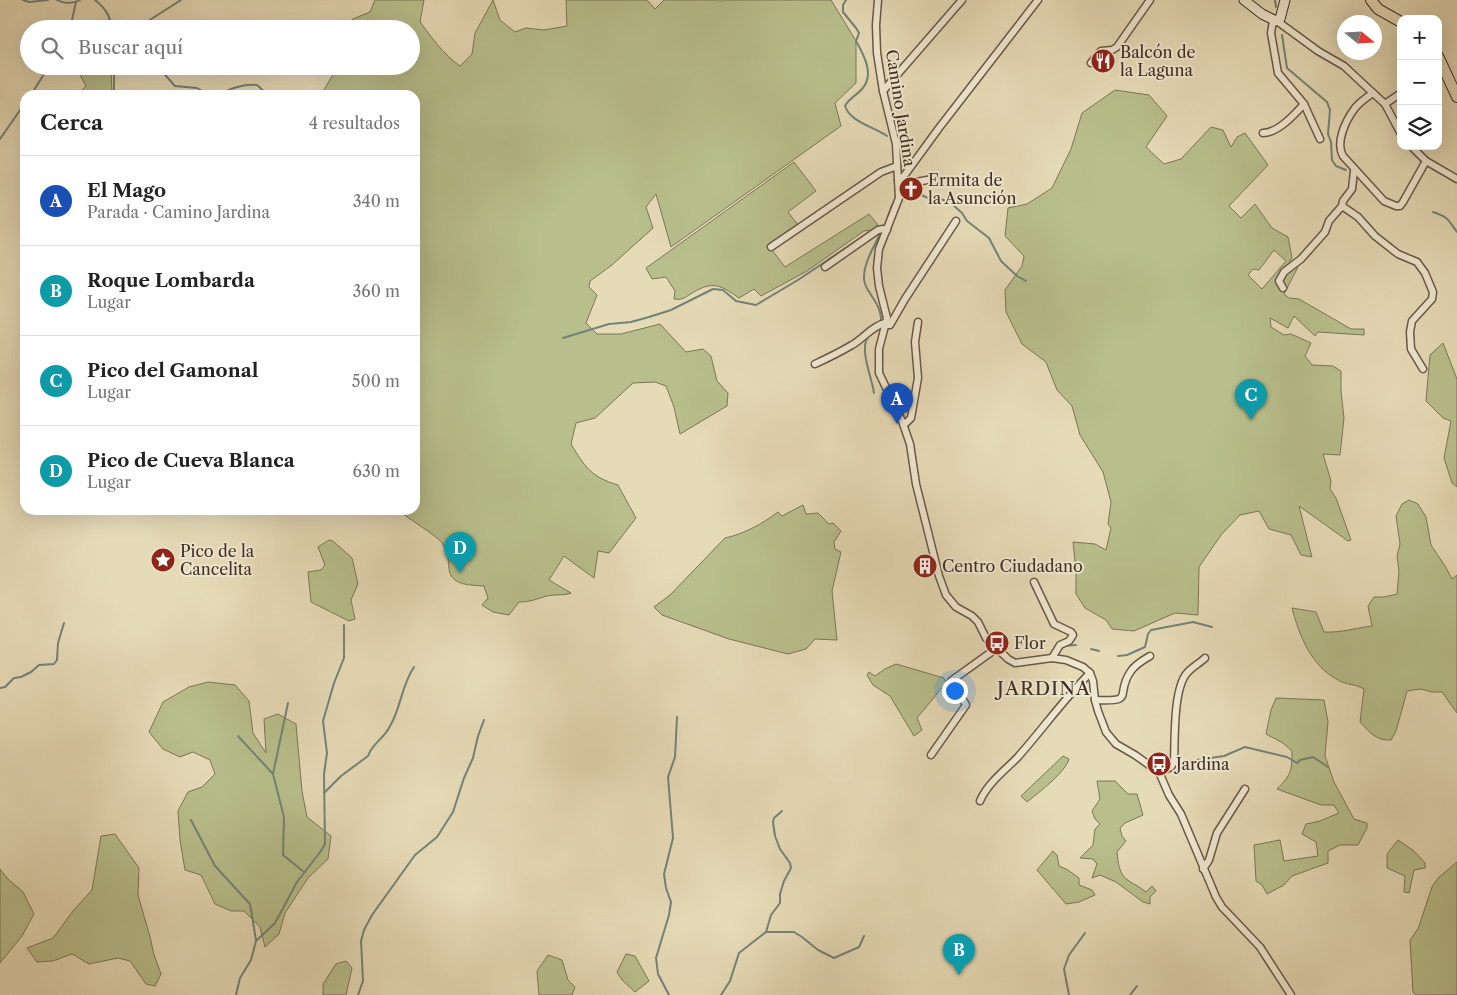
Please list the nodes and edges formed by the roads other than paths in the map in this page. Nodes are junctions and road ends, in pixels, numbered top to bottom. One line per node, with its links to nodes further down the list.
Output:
1 (878, 0): 12 (street, Camino Jardina)
2 (962, 0): 12 (street)
3 (1038, 0): 27 (street)
4 (1150, 0): 10 (street)
5 (1244, 0): 8 (main road)
6 (1372, 0): 9 (main road)
7 (1284, 1): 8 (main road)
8 (1276, 18): 13 (street); 16 (street)
9 (1397, 20)
10 (1091, 63)
11 (1442, 73): 15 (main road)
12 (883, 91): 23 (street, Camino Jardina)
13 (1373, 93): 17 (street); 24 (street)
14 (1397, 96): 17 (street)
15 (1457, 97)
16 (1304, 104): 19 (street); 20 (street)
17 (1385, 104): 18 (street)
18 (1397, 126)
19 (1263, 133)
20 (1320, 139)
21 (1414, 150): 22 (street)
22 (1426, 161): 24 (street); 26 (street)
23 (897, 166): 27 (street, Camino Jardina); 31 (street)
24 (1354, 171): 28 (street)
25 (933, 179): 27 (street)
26 (1457, 180)
27 (898, 183): 30 (street, Camino Jardina)
28 (1342, 206): 33 (street); 37 (street)
29 (956, 221): 35 (street)
30 (887, 230): 32 (street); 35 (street, Camino Jardina)
31 (771, 247)
32 (825, 267)
33 (1283, 288)
34 (918, 322): 38 (street)
35 (885, 324): 36 (street); 38 (street, Camino Jardina)
36 (816, 364)
37 (1423, 369)
38 (904, 425): 40 (street, Camino Jardina)
39 (1034, 582): 42 (street)
40 (997, 648): 42 (street, Camino Jardina); 46 (street)
41 (1150, 656): 45 (street)
42 (1052, 658): 44 (street, Camino Jardina)
43 (1206, 658): 47 (street)
44 (1090, 673): 45 (street); 49 (street)
45 (1094, 700): 47 (street)
46 (931, 754)
47 (1159, 772): 50 (street)
48 (1246, 790): 50 (street)
49 (980, 801)
50 (1203, 869): 51 (street)
51 (1291, 995)

